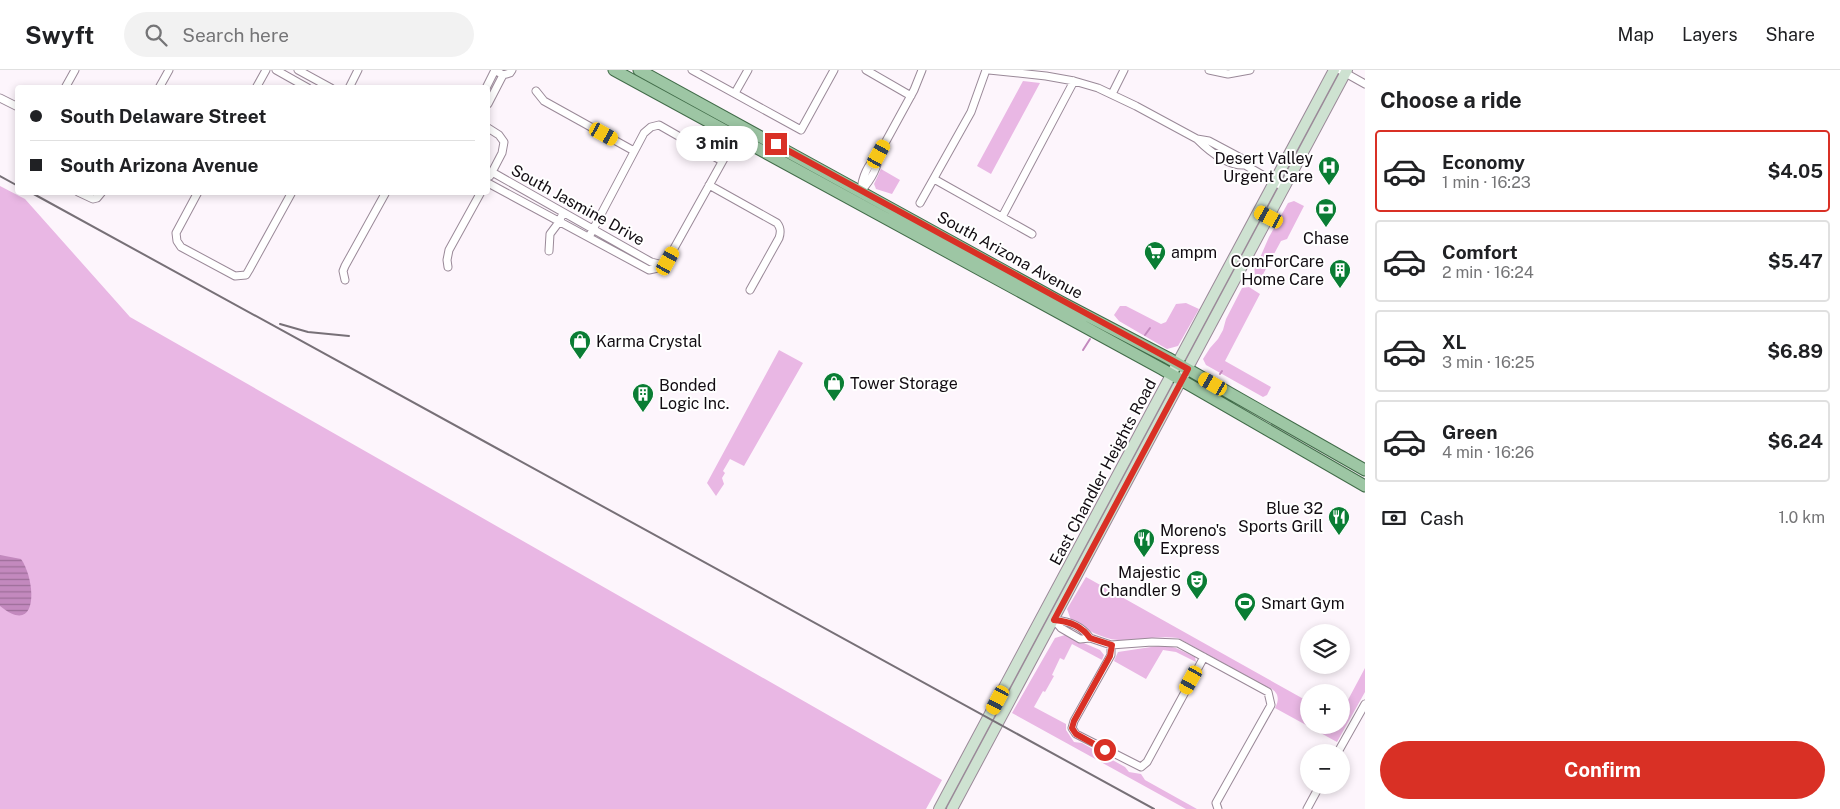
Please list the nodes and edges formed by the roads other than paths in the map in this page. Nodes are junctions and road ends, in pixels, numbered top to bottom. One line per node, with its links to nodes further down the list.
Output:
1 (75, 70): 26 (street)
2 (169, 70): 27 (street)
3 (266, 70): 28 (street)
4 (276, 70): 29 (street)
5 (298, 70): 30 (street)
6 (358, 70): 31 (street)
7 (495, 70): 23 (street); 32 (street)
8 (512, 70): 23 (street)
9 (614, 70): 41 (main road, South Arizona Avenue)
10 (639, 70): 61 (main road, South Arizona Avenue)
11 (692, 70): 34 (street)
12 (748, 70): 34 (street)
13 (834, 70): 34 (street)
14 (866, 70): 36 (street)
15 (922, 70): 36 (street)
16 (988, 70): 22 (street); 50 (street)
17 (1124, 70): 35 (street)
18 (1209, 70): 20 (street)
19 (1334, 70): 52 (main road, East Chandler Heights Road)
20 (1248, 71)
21 (1344, 71): 25 (street); 54 (main road, East Chandler Heights Road)
22 (1047, 73): 24 (street)
23 (503, 75): 38 (street)
24 (1074, 81): 35 (street); 65 (street)
25 (1365, 84)
26 (67, 85)
27 (162, 85)
28 (258, 85)
29 (303, 85)
30 (326, 85)
31 (350, 85)
32 (488, 85)
33 (536, 91): 43 (street)
34 (735, 94)
35 (1112, 94): 42 (street)
36 (911, 96): 61 (street)
37 (0, 98): 39 (street)
38 (490, 100)
39 (15, 106)
40 (490, 129): 48 (street)
41 (736, 137): 46 (street); 61 (main road, South Arizona Avenue)
42 (1197, 139): 44 (street); 45 (street)
43 (634, 151): 46 (street); 68 (street)
44 (1228, 151): 45 (street); 47 (street)
45 (1224, 158): 47 (street)
46 (722, 161): 53 (street)
47 (1245, 165): 52 (street)
48 (492, 172): 49 (street); 64 (street, South Jasmine Drive)
49 (490, 176)
50 (934, 179): 62 (street); 65 (street)
51 (490, 182): 67 (street, South Jasmine Drive)
52 (1275, 182): 54 (street); 63 (main road, East Chandler Heights Road)
53 (709, 185): 68 (street, South Jasmine Drive); 74 (street)
54 (1285, 188): 66 (main road, East Chandler Heights Road)
55 (83, 195): 56 (street)
56 (100, 195)
57 (196, 195): 58 (street)
58 (290, 195)
59 (384, 195): 72 (street)
60 (479, 195): 71 (street)
61 (858, 196): 73 (main road, South Arizona Avenue)
62 (920, 203)
63 (1259, 212): 66 (main road); 75 (main road, East Chandler Heights Road)
64 (563, 213): 67 (street); 68 (street, South Jasmine Drive)
65 (1002, 217): 69 (street)
66 (1269, 217): 75 (main road, East Chandler Heights Road)
67 (559, 222): 68 (street, South Jasmine Drive); 70 (street)
68 (590, 233)
69 (1032, 234)
70 (549, 251)
71 (448, 267)
72 (345, 280)
73 (1024, 288): 75 (main road, South Arizona Avenue); 76 (main road, South Arizona Avenue)
74 (750, 290)
75 (1183, 366): 76 (main road, East Chandler Heights Road); 77 (main road, South Arizona Avenue)
76 (1177, 378): 78 (main road, South Arizona Avenue); 79 (main road, East Chandler Heights Road); 83 (main road, East Chandler Heights Road)
77 (1365, 470)
78 (1365, 486)
79 (1054, 620): 80 (street); 85 (main road, East Chandler Heights Road)
80 (1112, 645): 81 (street); 81 (street)
81 (1204, 657): 89 (street)
82 (1365, 704): 84 (street)
83 (974, 744): 85 (main road); 87 (main road, East Chandler Heights Road)
84 (1342, 744)
85 (984, 749): 88 (main road, East Chandler Heights Road)
86 (1315, 794): 90 (street)
87 (939, 809)
88 (952, 809)
89 (1217, 809)
90 (1307, 809)

